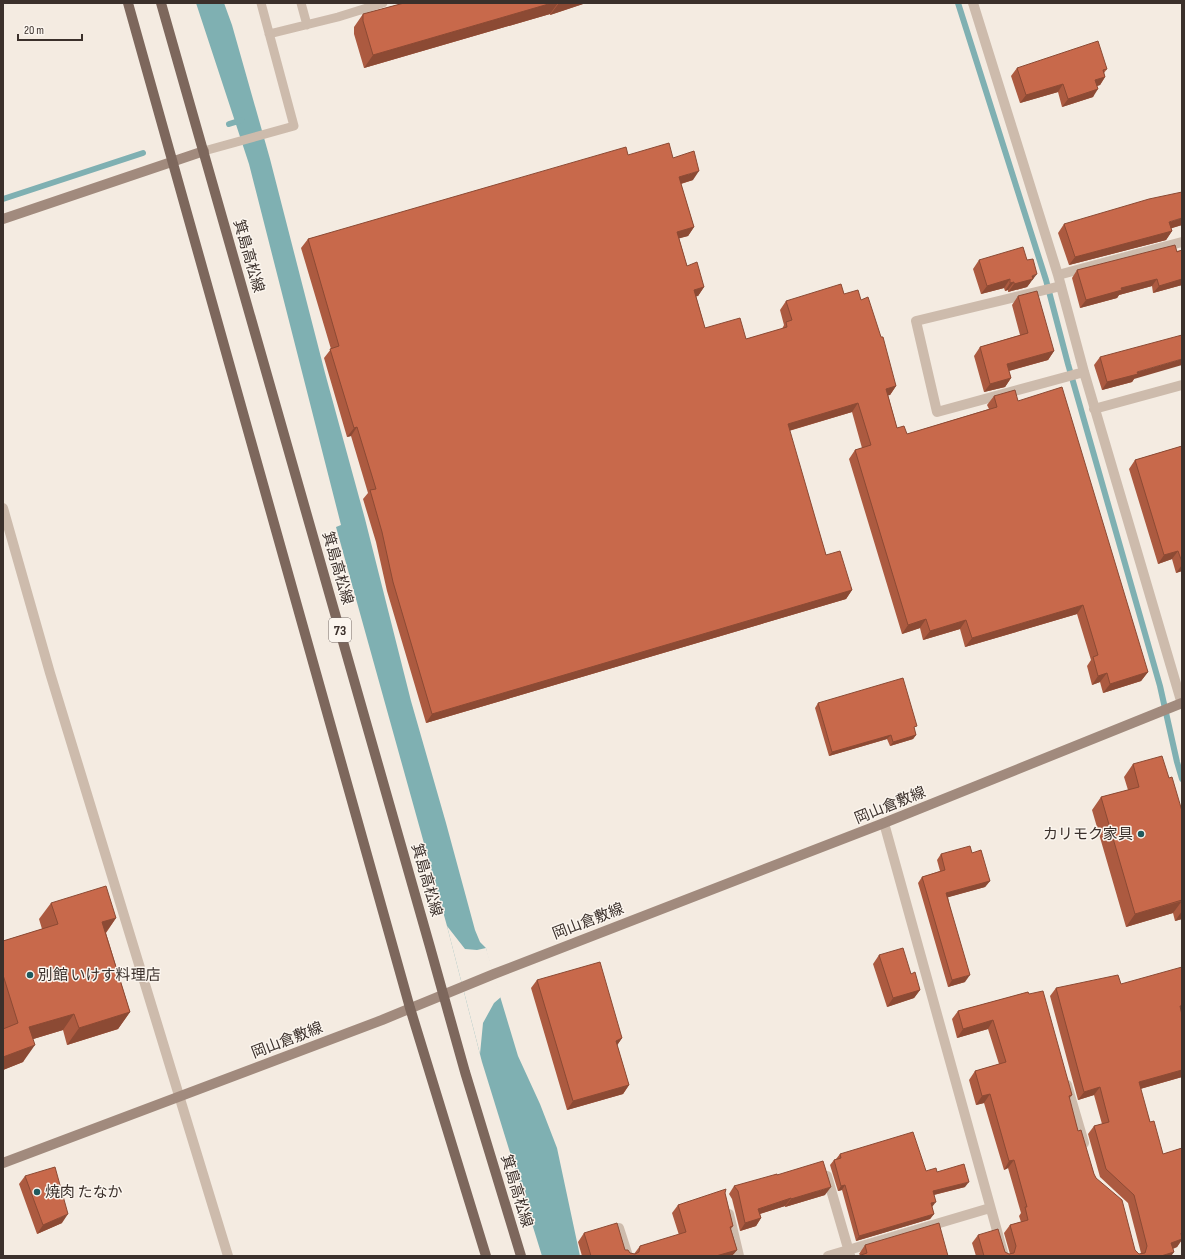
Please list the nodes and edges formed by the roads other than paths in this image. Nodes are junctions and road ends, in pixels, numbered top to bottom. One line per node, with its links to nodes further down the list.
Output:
1 (128, 3): 11 (main road, 73)
2 (161, 3): 10 (main road, 箕島高松線 / 73)
3 (261, 3): 9 (lane)
4 (301, 3): 8 (lane)
5 (383, 3): 7 (lane)
6 (973, 3): 14 (street)
7 (357, 7): 8 (lane)
8 (307, 25): 9 (lane)
9 (269, 34): 10 (lane)
10 (204, 151): 11 (main road); 22 (main road, 箕島高松線 / 73)
11 (172, 161): 12 (main road); 23 (main road, 73)
12 (3, 219)
13 (1182, 242): 14 (street)
14 (1058, 275): 15 (street)
15 (1058, 286): 16 (street); 16 (street)
16 (1076, 374): 18 (street)
17 (1182, 385): 18 (street)
18 (1094, 409): 20 (street)
19 (3, 508): 25 (street)
20 (1181, 704): 21 (main road, 岡山倉敷線)
21 (884, 824): 22 (main road, 岡山倉敷線); 30 (street)
22 (443, 994): 23 (main road, 岡山倉敷線); 35 (main road, 箕島高松線 / 73)
23 (410, 1008): 25 (main road, 岡山倉敷線); 34 (main road, 73)
24 (1064, 1074): 26 (street)
25 (179, 1098): 27 (main road, 岡山倉敷線); 33 (street)
26 (1086, 1151)
27 (3, 1164)
28 (824, 1165): 32 (street)
29 (727, 1207): 37 (street)
30 (990, 1208): 32 (street); 39 (street)
31 (619, 1228): 36 (street)
32 (849, 1253): 38 (street)
33 (228, 1256)
34 (486, 1256)
35 (521, 1256)
36 (628, 1256)
37 (739, 1256)
38 (828, 1256)
39 (1004, 1256)

